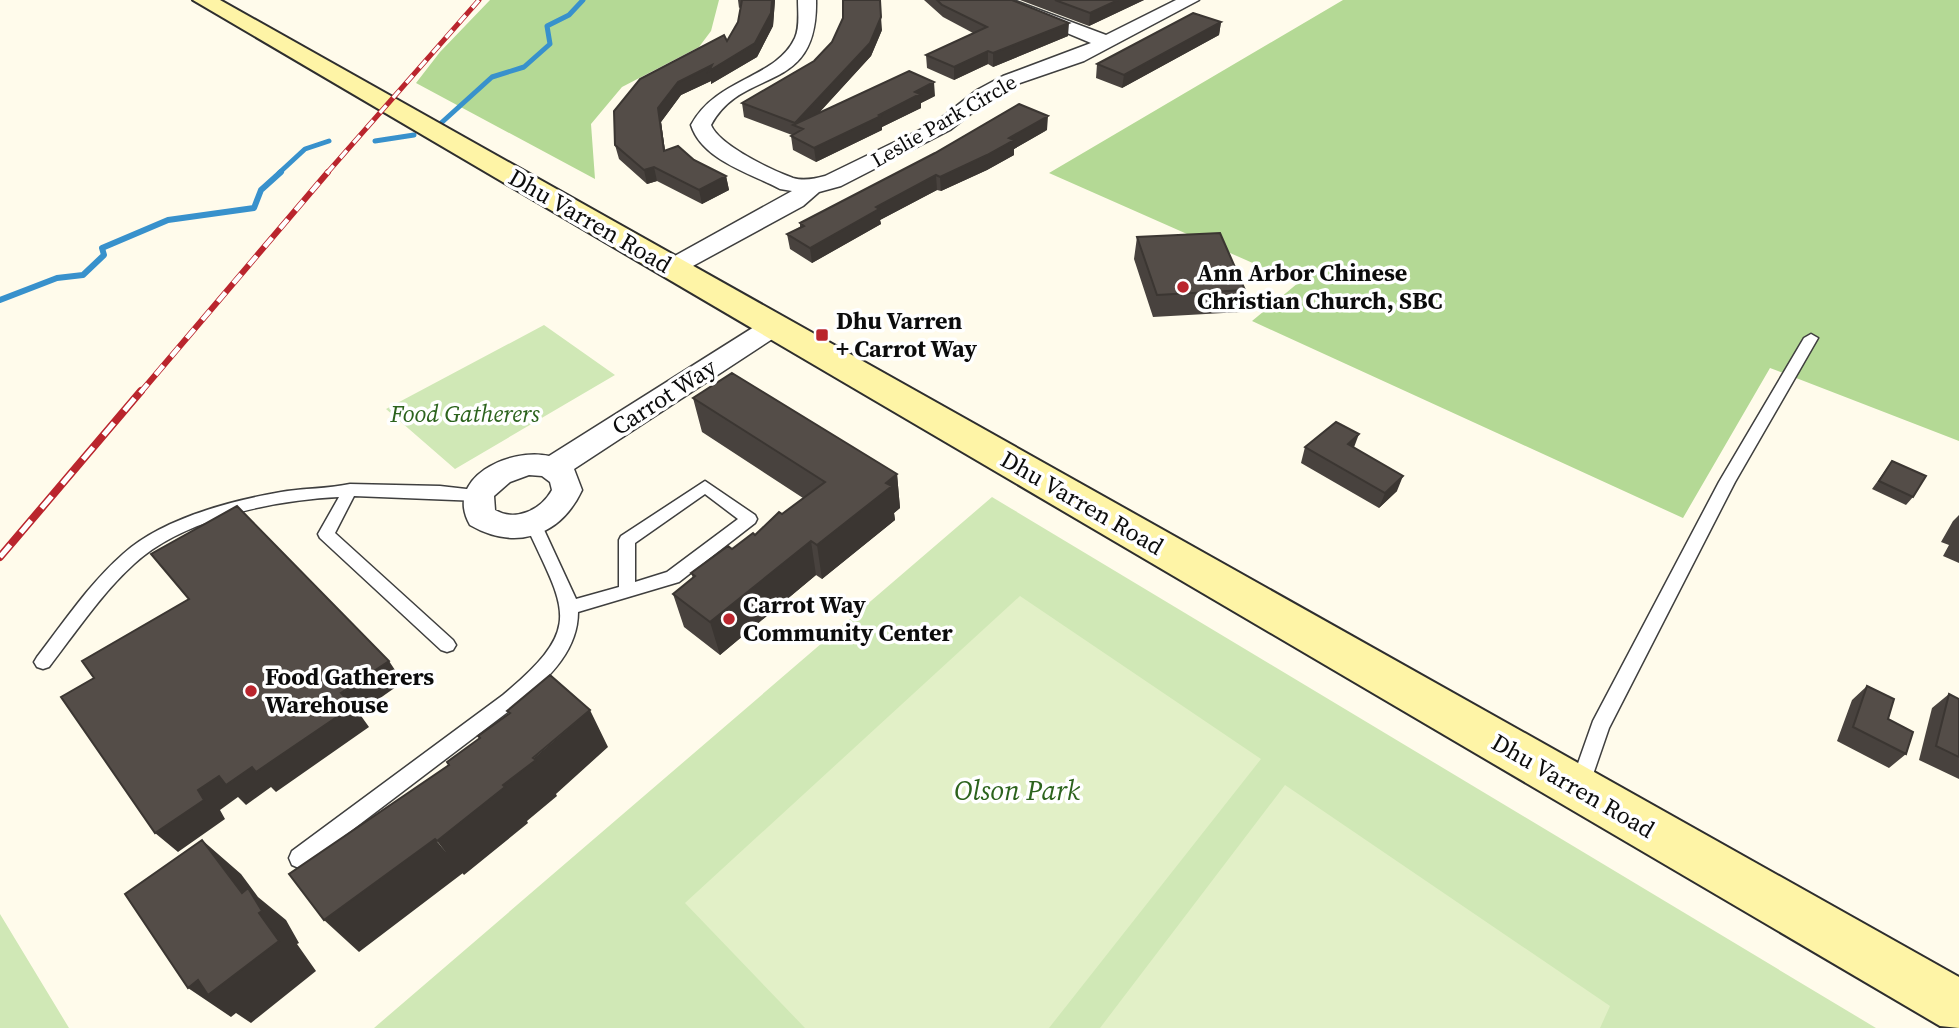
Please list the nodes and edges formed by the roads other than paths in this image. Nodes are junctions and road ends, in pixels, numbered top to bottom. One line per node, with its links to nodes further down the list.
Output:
1 (204, 0): 7 (main road, Dhu Varren Road)
2 (807, 0): 6 (street)
3 (997, 0): 5 (street)
4 (1191, 0): 5 (street, Leslie Park Circle)
5 (1106, 42): 6 (street, Leslie Park Circle)
6 (799, 185): 7 (street, Leslie Park Circle)
7 (662, 262): 8 (main road, Dhu Varren Road)
8 (774, 326): 10 (street, Carrot Way); 18 (main road, Dhu Varren Road)
9 (1811, 338): 18 (lane)
10 (553, 468): 12 (street); 13 (street)
11 (351, 490): 12 (lane); 16 (lane); 17 (lane)
12 (479, 495): 13 (street)
13 (533, 523): 15 (lane)
14 (627, 589): 14 (lane); 15 (lane)
15 (570, 608): 19 (lane)
16 (447, 645)
17 (43, 662)
18 (1579, 789): 20 (main road, Dhu Varren Road)
19 (299, 858)
20 (1959, 1007)

